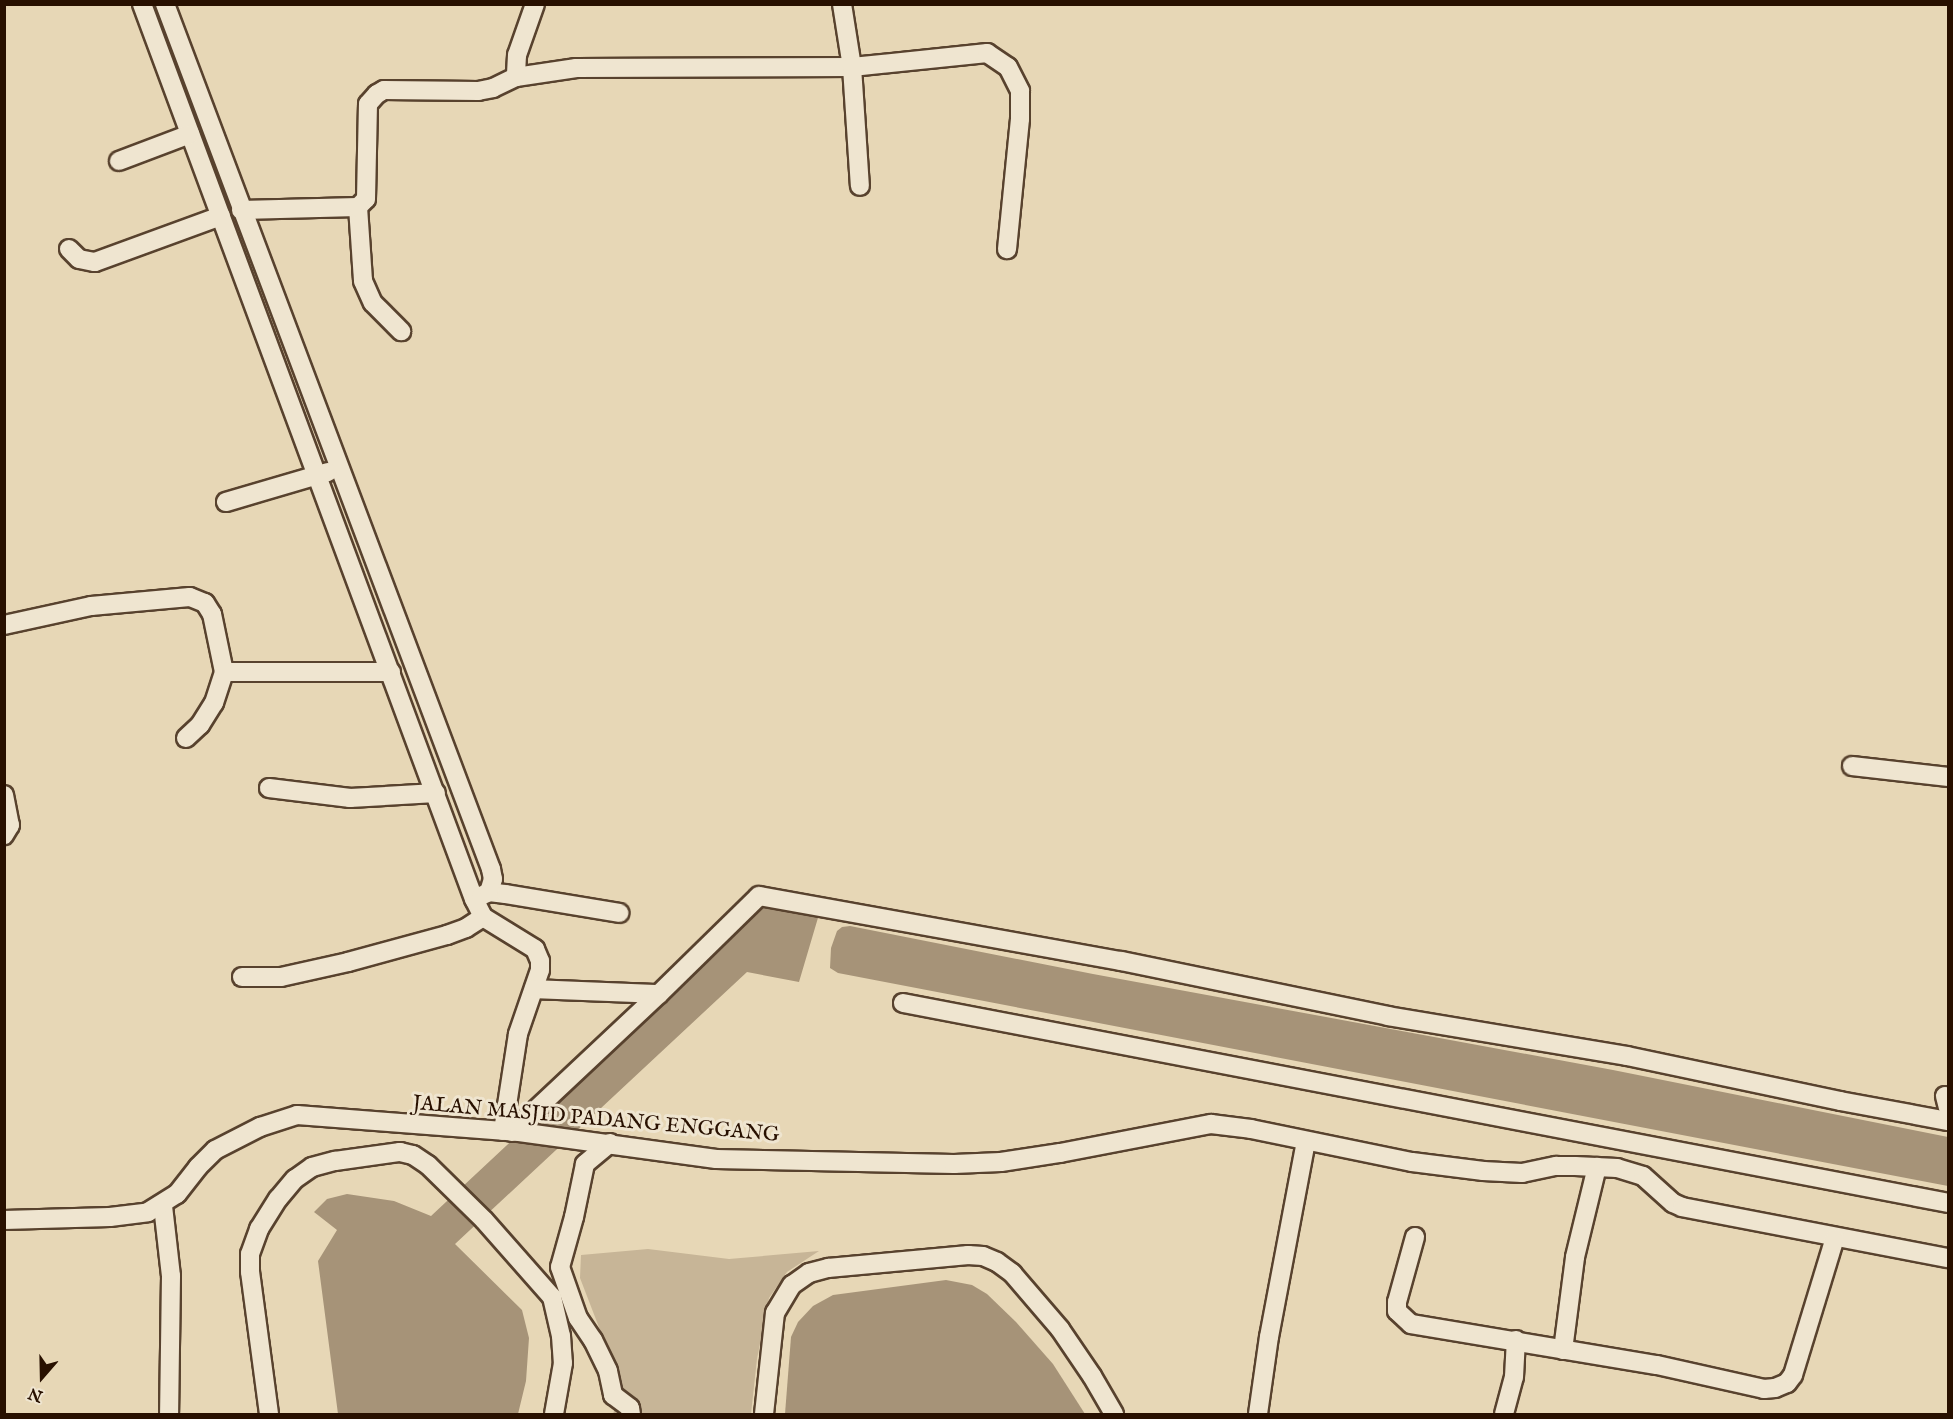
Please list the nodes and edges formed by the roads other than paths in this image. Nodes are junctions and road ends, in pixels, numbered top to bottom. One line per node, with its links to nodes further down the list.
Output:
1 (142, 4): 7 (street)
2 (165, 4): 11 (street)
3 (535, 4): 6 (street)
4 (842, 4): 5 (street)
5 (852, 67): 6 (street); 9 (street); 14 (street)
6 (516, 77): 10 (street)
7 (190, 134): 8 (street); 12 (street)
8 (119, 161)
9 (860, 186)
10 (358, 207): 11 (street); 15 (street)
11 (241, 210): 16 (street)
12 (221, 216): 13 (street); 17 (street)
13 (69, 249)
14 (1007, 249)
15 (401, 331)
16 (340, 469): 17 (street); 29 (street)
17 (318, 475): 18 (street); 21 (street)
18 (226, 502)
19 (4, 625): 20 (street)
20 (224, 672): 21 (street); 22 (street)
21 (391, 672): 26 (street)
22 (186, 738)
23 (1852, 766): 24 (street)
24 (1948, 777)
25 (269, 788): 26 (street)
26 (436, 793): 29 (street)
27 (4, 795): 28 (street)
28 (4, 835)
29 (481, 896): 30 (street); 31 (street)
30 (619, 913)
31 (483, 917): 32 (street); 33 (street)
32 (242, 977)
33 (534, 989): 34 (street); 37 (street)
34 (659, 994): 36 (street); 37 (street)
35 (903, 1003): 41 (street)
36 (1948, 1121)
37 (511, 1132): 39 (street, JALAN MASJID PADANG ENGGANG); 42 (street, JALAN MASJID PADANG ENGGANG)
38 (1306, 1142): 39 (street, JALAN MASJID PADANG ENGGANG); 40 (street, JALAN MASJID PADANG ENGGANG); 55 (street)
39 (610, 1143): 52 (street)
40 (1597, 1167): 45 (street, JALAN MASJID PADANG ENGGANG); 48 (street)
41 (1948, 1203)
42 (163, 1206): 43 (street, JALAN MASJID PADANG ENGGANG); 49 (street)
43 (4, 1220)
44 (1416, 1237): 47 (street)
45 (1835, 1238): 46 (street, JALAN MASJID PADANG ENGGANG); 48 (street)
46 (1948, 1258)
47 (1516, 1340): 48 (street); 56 (street)
48 (1563, 1350)
49 (170, 1414)
50 (269, 1414): 51 (street)
51 (555, 1414)
52 (631, 1414)
53 (764, 1414): 54 (street)
54 (1114, 1414)
55 (1258, 1414)
56 (1503, 1414)

